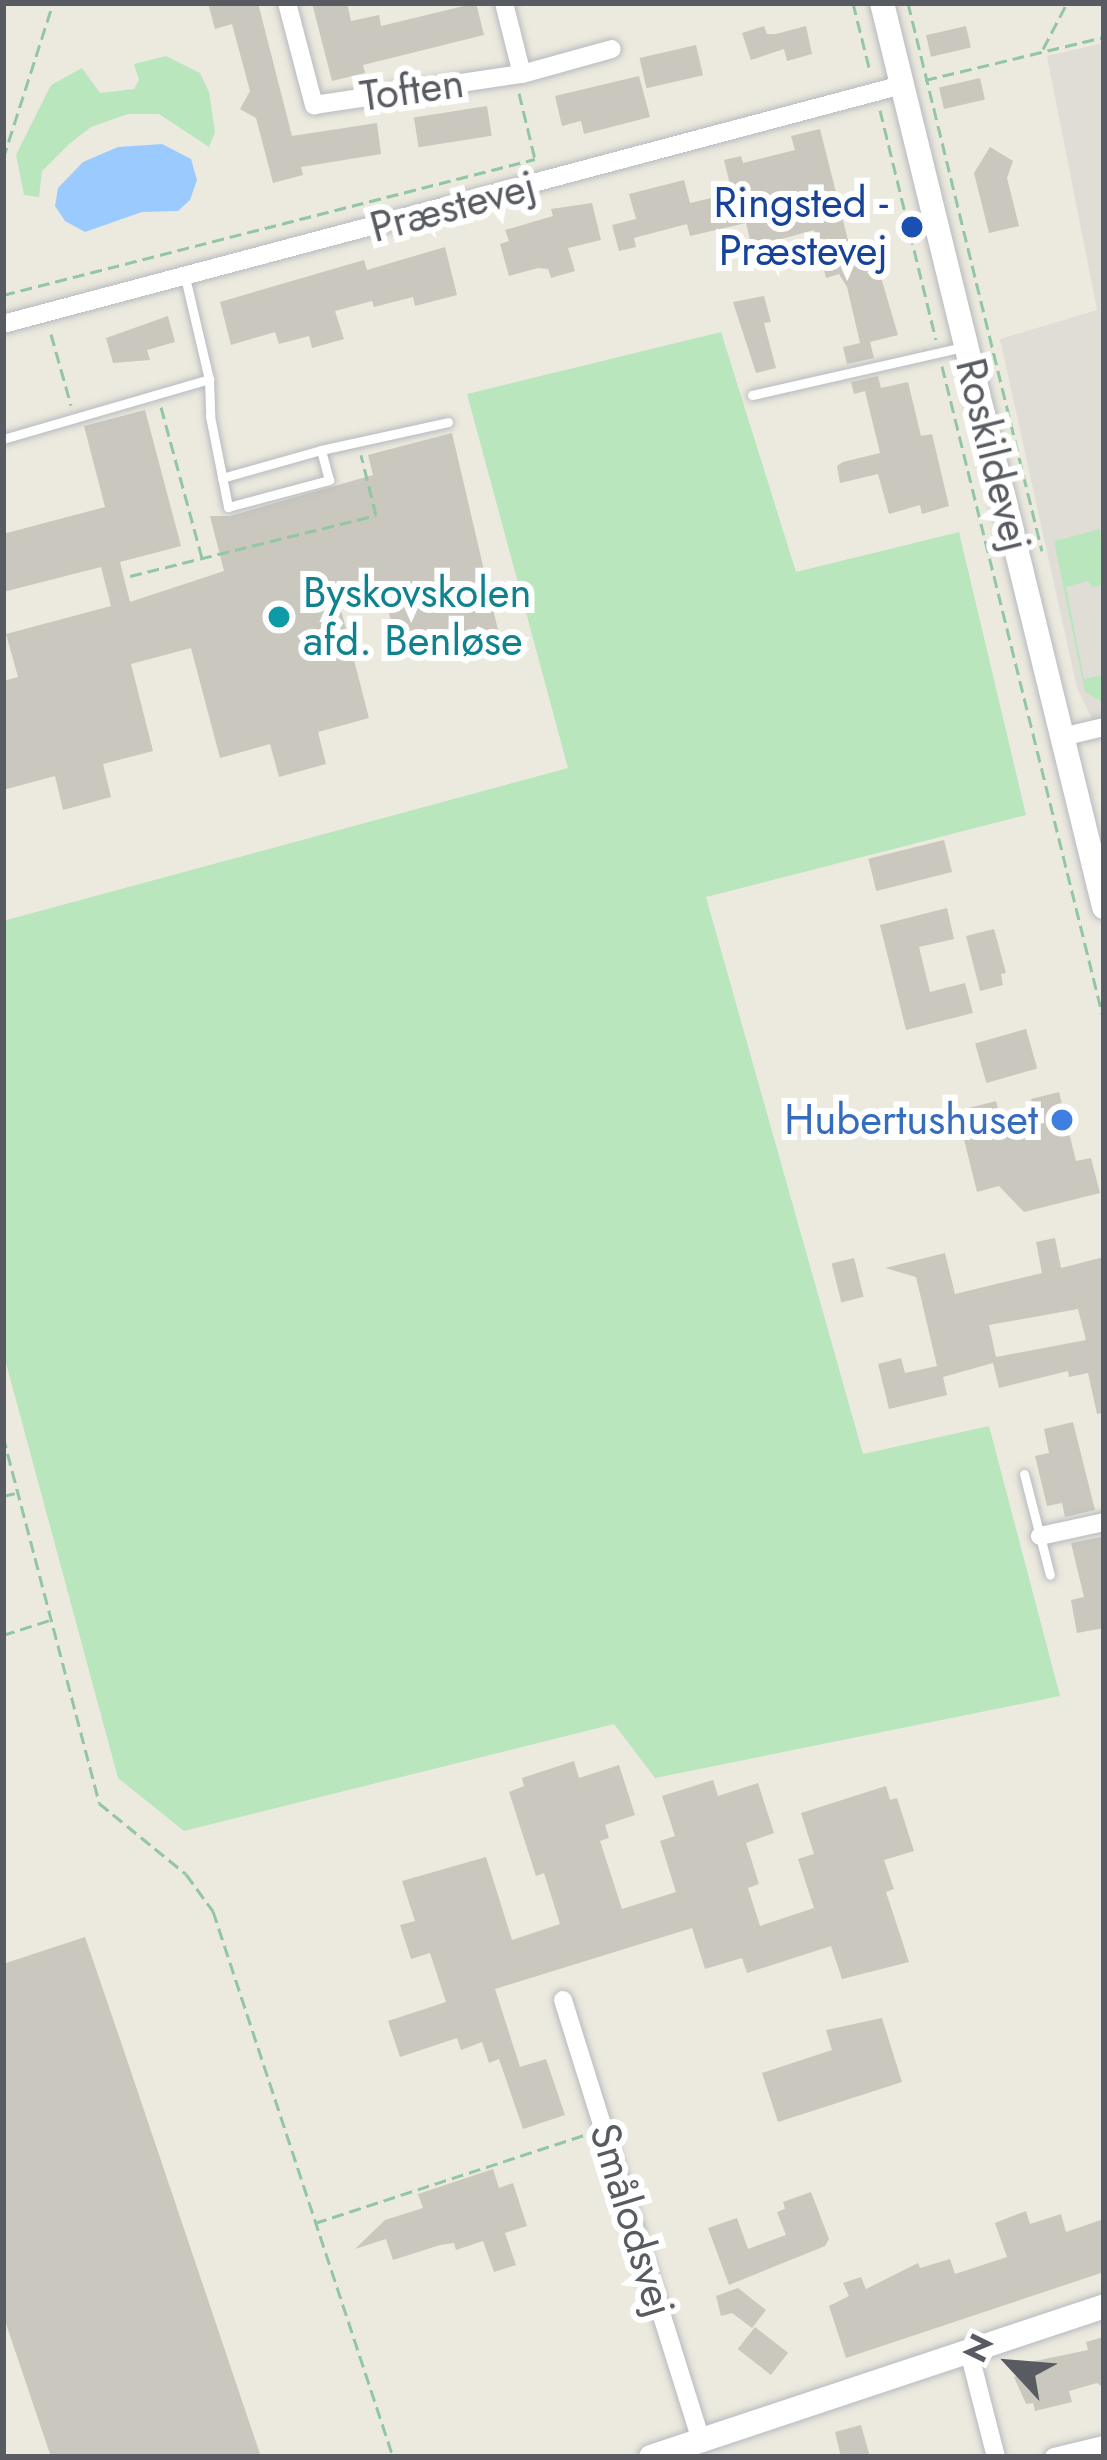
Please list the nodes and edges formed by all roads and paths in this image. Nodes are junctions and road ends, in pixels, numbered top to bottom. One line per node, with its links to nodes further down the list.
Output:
1 (53, 3): 14 (path)
2 (287, 3): 11 (street, Toften)
3 (504, 3): 11 (street)
4 (854, 3): 13 (path)
5 (882, 3): 12 (street, Roskildevej)
6 (908, 3): 12 (path)
7 (1067, 3): 10 (path)
8 (1104, 38): 10 (path)
9 (612, 49): 11 (street, Toften)
10 (1042, 52): 12 (path)
11 (522, 74): 15 (path)
12 (914, 82): 13 (street, Præstevej); 22 (street, Roskildevej)
13 (876, 92): 16 (street, Præstevej); 23 (path)
14 (3, 159)
15 (535, 159): 16 (path); 18 (path)
16 (541, 184): 17 (street, Præstevej)
17 (185, 277): 20 (street, Præstevej); 24 (lane)
18 (38, 286): 19 (path); 20 (path)
19 (3, 295)
20 (45, 313): 21 (street, Præstevej); 27 (path)
21 (3, 324)
22 (966, 346): 23 (lane); 36 (street, Roskildevej)
23 (939, 352): 26 (lane); 38 (path)
24 (209, 379): 25 (lane); 32 (lane)
25 (158, 394): 27 (lane); 33 (path)
26 (752, 394)
27 (74, 417): 29 (lane)
28 (448, 422): 30 (lane)
29 (3, 439)
30 (357, 441): 31 (lane); 33 (path)
31 (321, 450): 32 (lane); 32 (lane)
32 (222, 478)
33 (202, 558): 34 (path)
34 (130, 576)
35 (1104, 727): 36 (street)
36 (1062, 737): 37 (street, Roskildevej)
37 (1104, 907)
38 (1104, 1022)
39 (3, 1436): 41 (path)
40 (1024, 1474): 44 (lane)
41 (18, 1492): 42 (path); 46 (path)
42 (3, 1496)
43 (1104, 1522): 44 (street)
44 (1040, 1536): 45 (lane)
45 (1050, 1575)
46 (52, 1619): 47 (path); 50 (path)
47 (3, 1635)
48 (563, 2000): 49 (street, Smålodsvej)
49 (604, 2129): 50 (path); 53 (street, Smålodsvej)
50 (313, 2224): 55 (path)
51 (1104, 2306): 52 (street)
52 (969, 2352): 53 (street); 57 (street)
53 (701, 2440): 56 (street)
54 (1104, 2445): 58 (street)
55 (393, 2457)
56 (651, 2457)
57 (995, 2457)
58 (1054, 2457)

